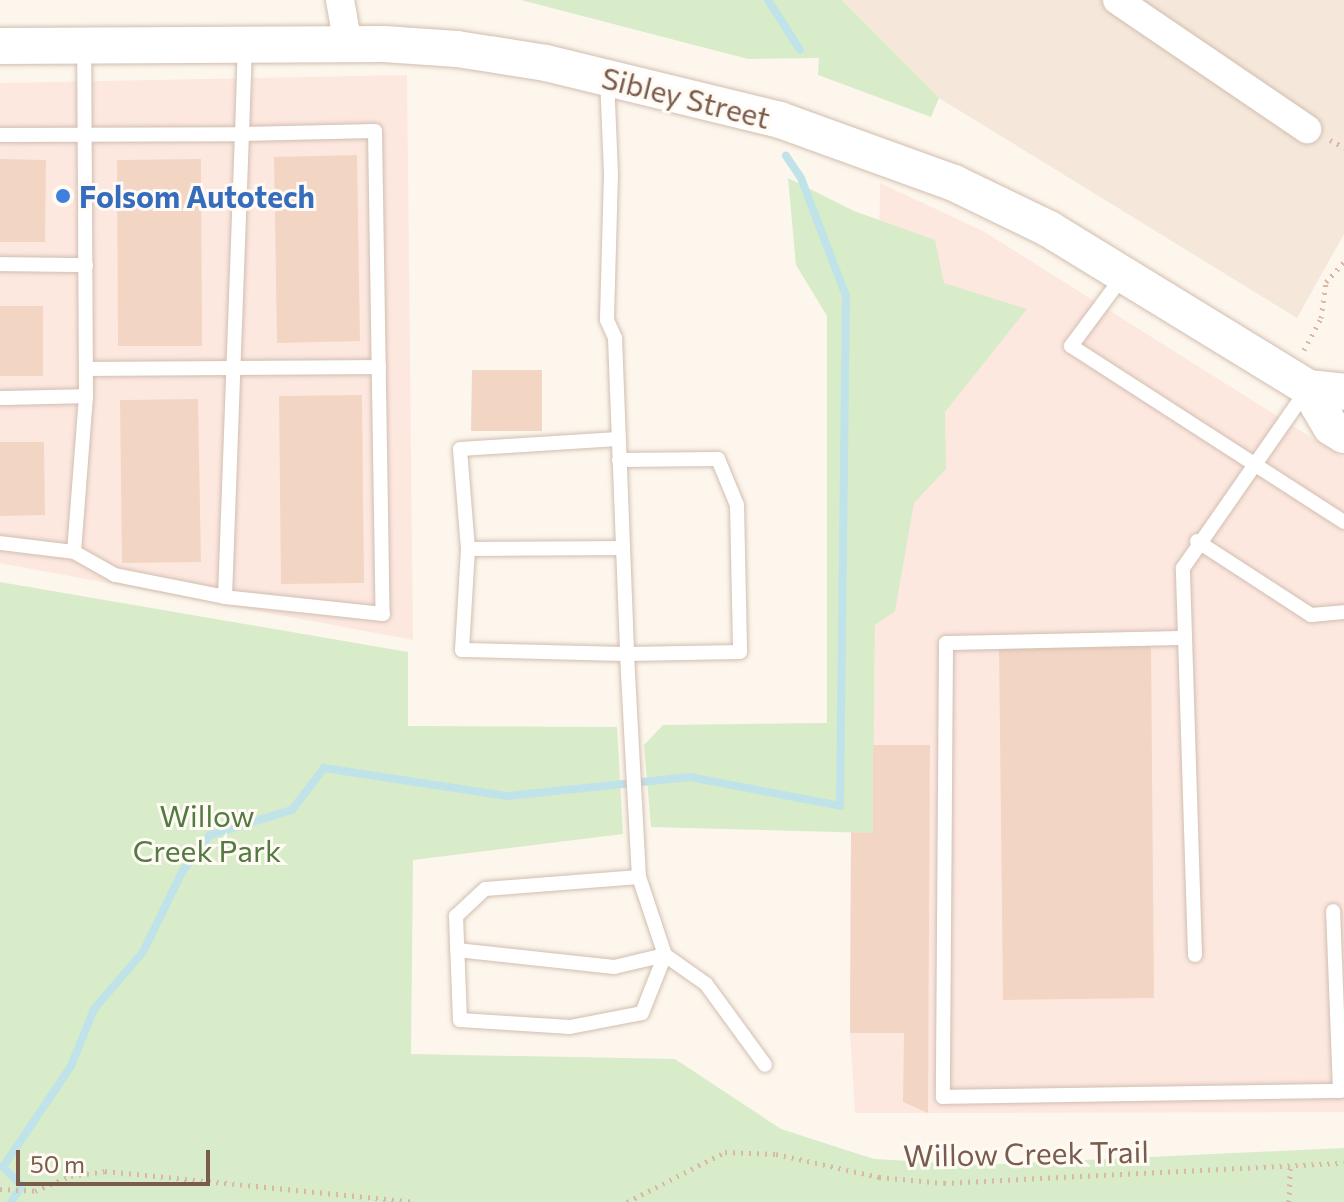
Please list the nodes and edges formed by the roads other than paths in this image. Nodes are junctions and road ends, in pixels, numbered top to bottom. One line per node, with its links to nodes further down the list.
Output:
1 (340, 0): 4 (street)
2 (1117, 0): 8 (street)
3 (245, 45): 4 (street, Sibley Street); 6 (street, Sibley Street); 9 (lane)
4 (348, 45): 7 (street, Sibley Street)
5 (0, 46): 6 (street, Sibley Street)
6 (84, 46): 11 (lane)
7 (607, 76): 14 (street, Sibley Street); 23 (lane)
8 (1307, 129)
9 (242, 134): 11 (lane); 15 (lane); 17 (lane)
10 (0, 135): 11 (lane)
11 (86, 135): 13 (lane)
12 (0, 264): 13 (lane)
13 (86, 265): 16 (lane)
14 (1126, 273): 18 (street, Sibley Street); 25 (lane)
15 (379, 367): 17 (lane); 32 (lane)
16 (86, 369): 17 (lane); 20 (lane)
17 (233, 372): 32 (lane)
18 (1299, 381): 19 (street, Sibley Street); 22 (street, Sibley Street); 25 (lane)
19 (1344, 392)
20 (86, 396): 21 (lane); 31 (lane)
21 (0, 398)
22 (1344, 435)
23 (618, 439): 24 (lane); 30 (lane)
24 (619, 460): 29 (lane); 35 (lane)
25 (1252, 464): 26 (lane); 27 (lane)
26 (1344, 522)
27 (1197, 541): 33 (lane); 34 (lane)
28 (0, 543): 31 (lane)
29 (622, 548): 30 (lane); 35 (lane)
30 (468, 549): 35 (lane)
31 (74, 552): 32 (lane)
32 (225, 597)
33 (1344, 612)
34 (1185, 638): 37 (lane); 40 (lane)
35 (627, 654): 36 (lane)
36 (639, 877): 38 (lane); 39 (lane)
37 (1333, 911)
38 (457, 950): 39 (lane); 39 (lane)
39 (665, 955): 41 (lane)
40 (1195, 955)
41 (765, 1065)

